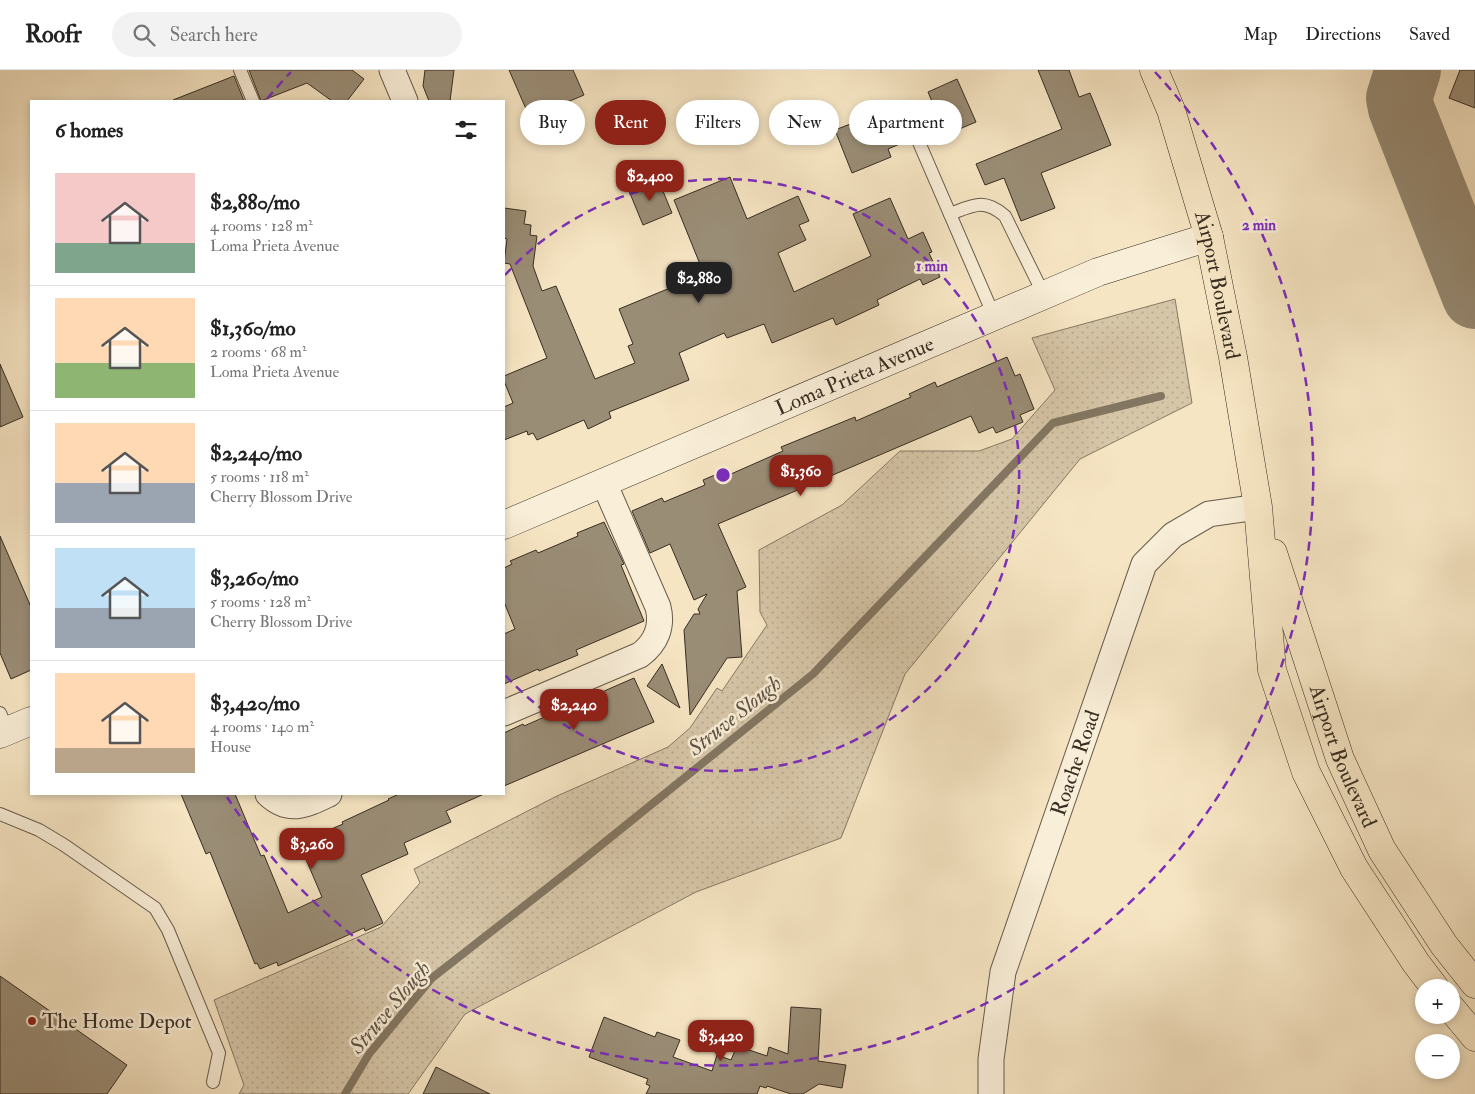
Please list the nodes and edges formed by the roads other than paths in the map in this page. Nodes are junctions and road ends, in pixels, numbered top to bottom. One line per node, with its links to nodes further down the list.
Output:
1 (240, 70): 4 (lane)
2 (392, 70): 5 (street)
3 (1154, 70): 8 (main road, Airport Boulevard)
4 (254, 100)
5 (405, 100)
6 (920, 145): 7 (lane)
7 (950, 214): 9 (lane); 10 (lane)
8 (1209, 237): 9 (street, Loma Prieta Avenue); 12 (main road, Airport Boulevard)
9 (1044, 295): 10 (street, Loma Prieta Avenue)
10 (994, 316): 11 (street, Loma Prieta Avenue)
11 (604, 483): 13 (street, Loma Prieta Avenue); 14 (street)
12 (1258, 507): 18 (main road, Airport Boulevard); 19 (main road, Airport Boulevard); 23 (street, Roache Road)
13 (505, 525)
14 (505, 713)
15 (269, 795): 16 (street)
16 (327, 795)
17 (0, 814): 22 (lane)
18 (1428, 979)
19 (1475, 984)
20 (1460, 1019): 21 (main road)
21 (1475, 1037)
22 (212, 1082)
23 (992, 1094)

